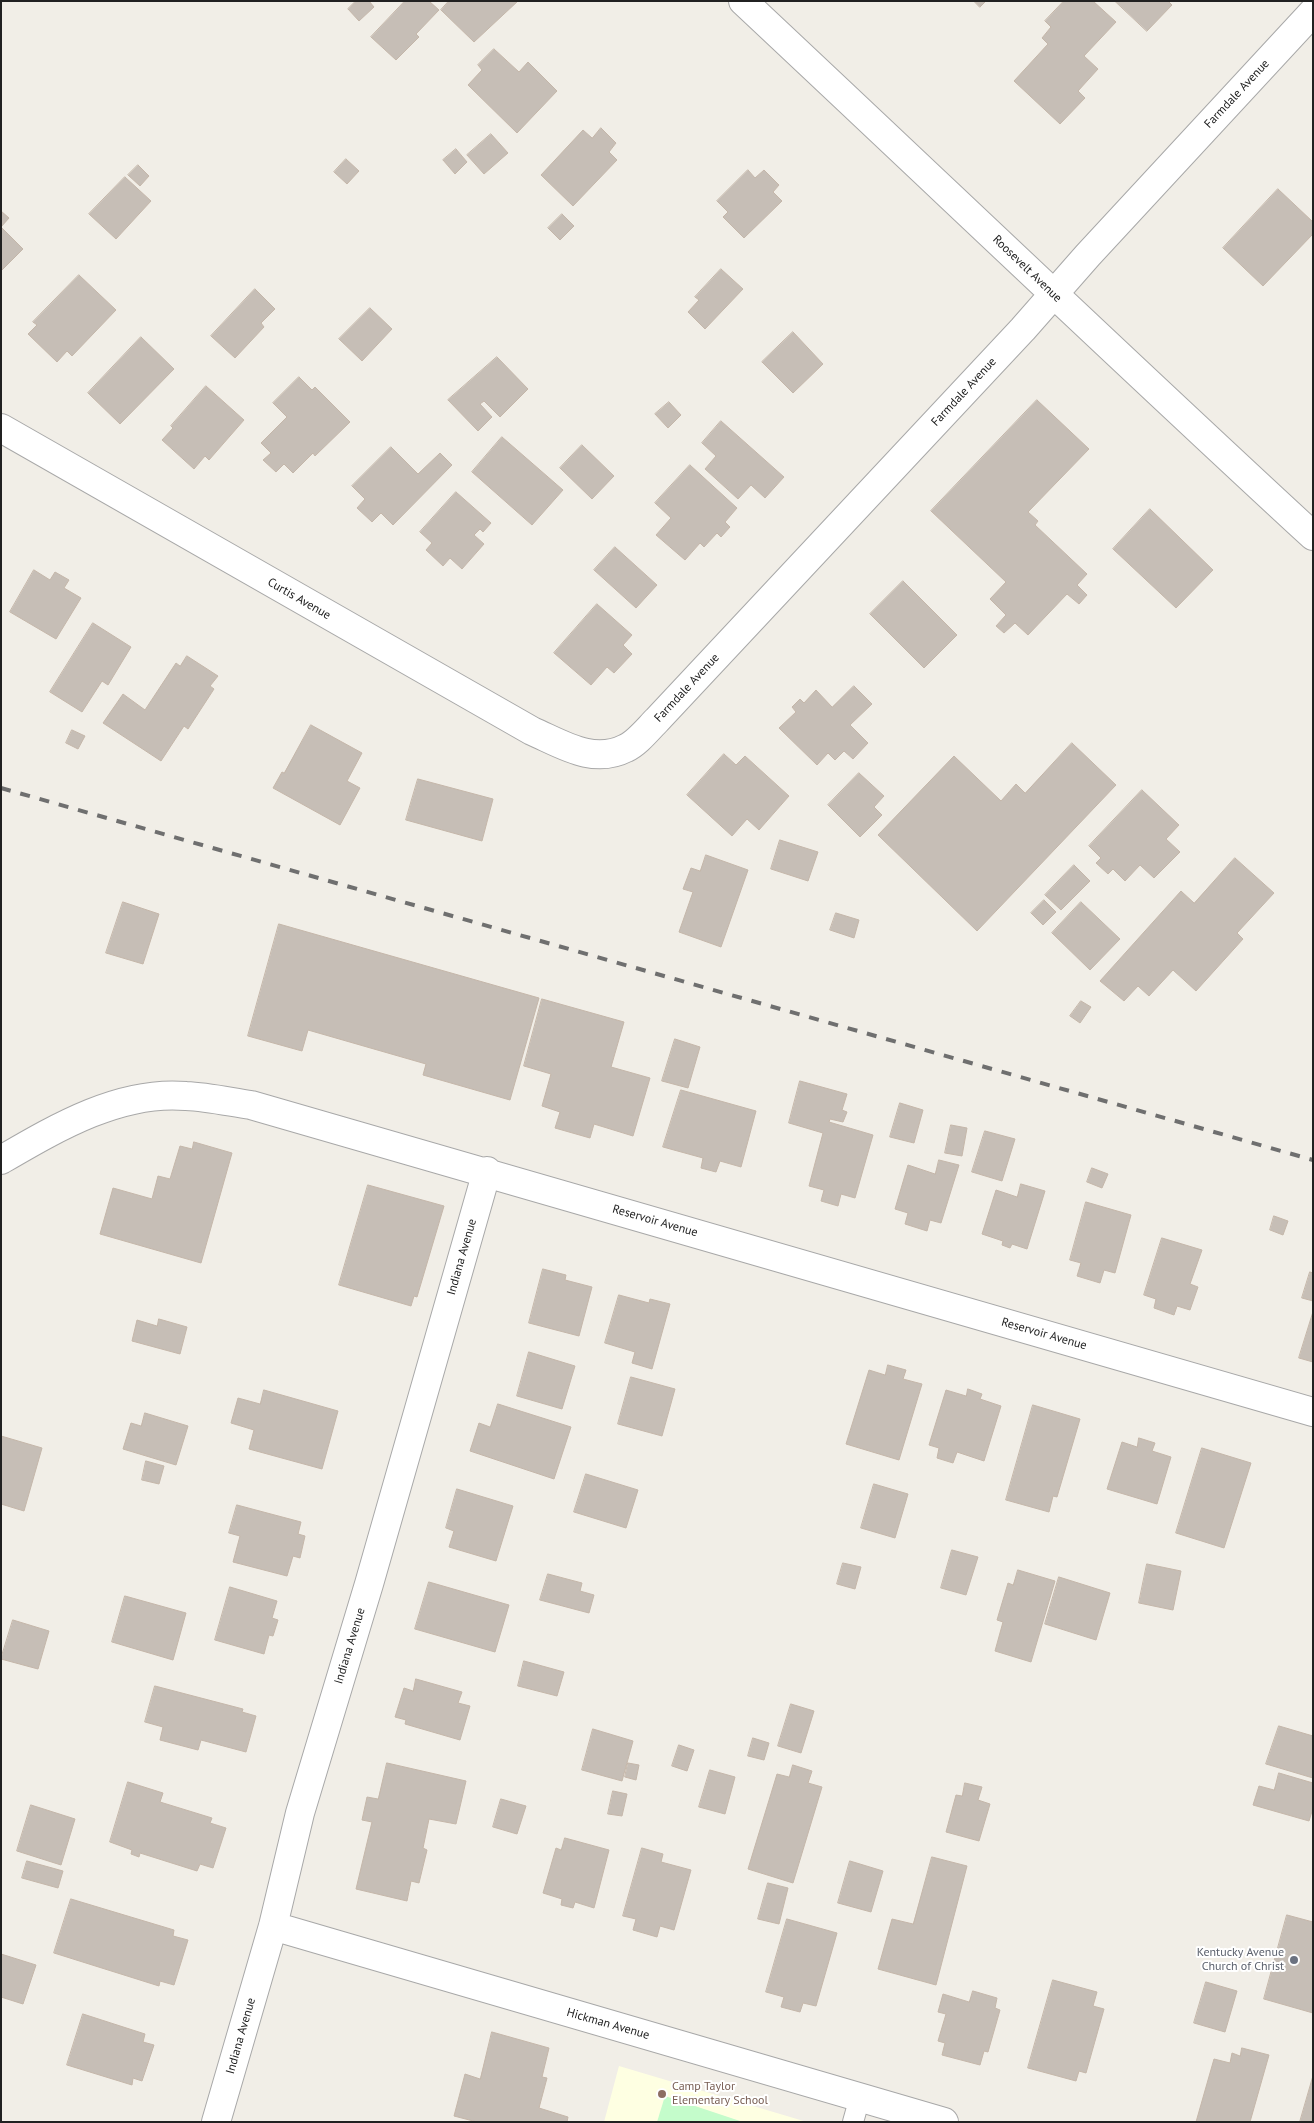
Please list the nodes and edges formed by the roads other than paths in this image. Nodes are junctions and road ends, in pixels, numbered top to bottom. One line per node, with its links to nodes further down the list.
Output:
1 (743, 1): 3 (street, Roosevelt Avenue)
2 (1313, 12): 3 (street, Farmdale Avenue)
3 (1054, 294): 5 (street, Roosevelt Avenue); 6 (street, Farmdale Avenue)
4 (1, 428): 6 (street, Curtis Avenue)
5 (1313, 536)
6 (603, 756)
7 (1, 1160): 8 (street, Reservoir Avenue)
8 (486, 1171): 9 (street, Reservoir Avenue); 10 (street, Indiana Avenue)
9 (1313, 1412)
10 (273, 1926): 11 (street, Hickman Avenue); 12 (street, Indiana Avenue)
11 (857, 2110): 13 (street, Hickman Avenue)
12 (216, 2122)
13 (944, 2122)

